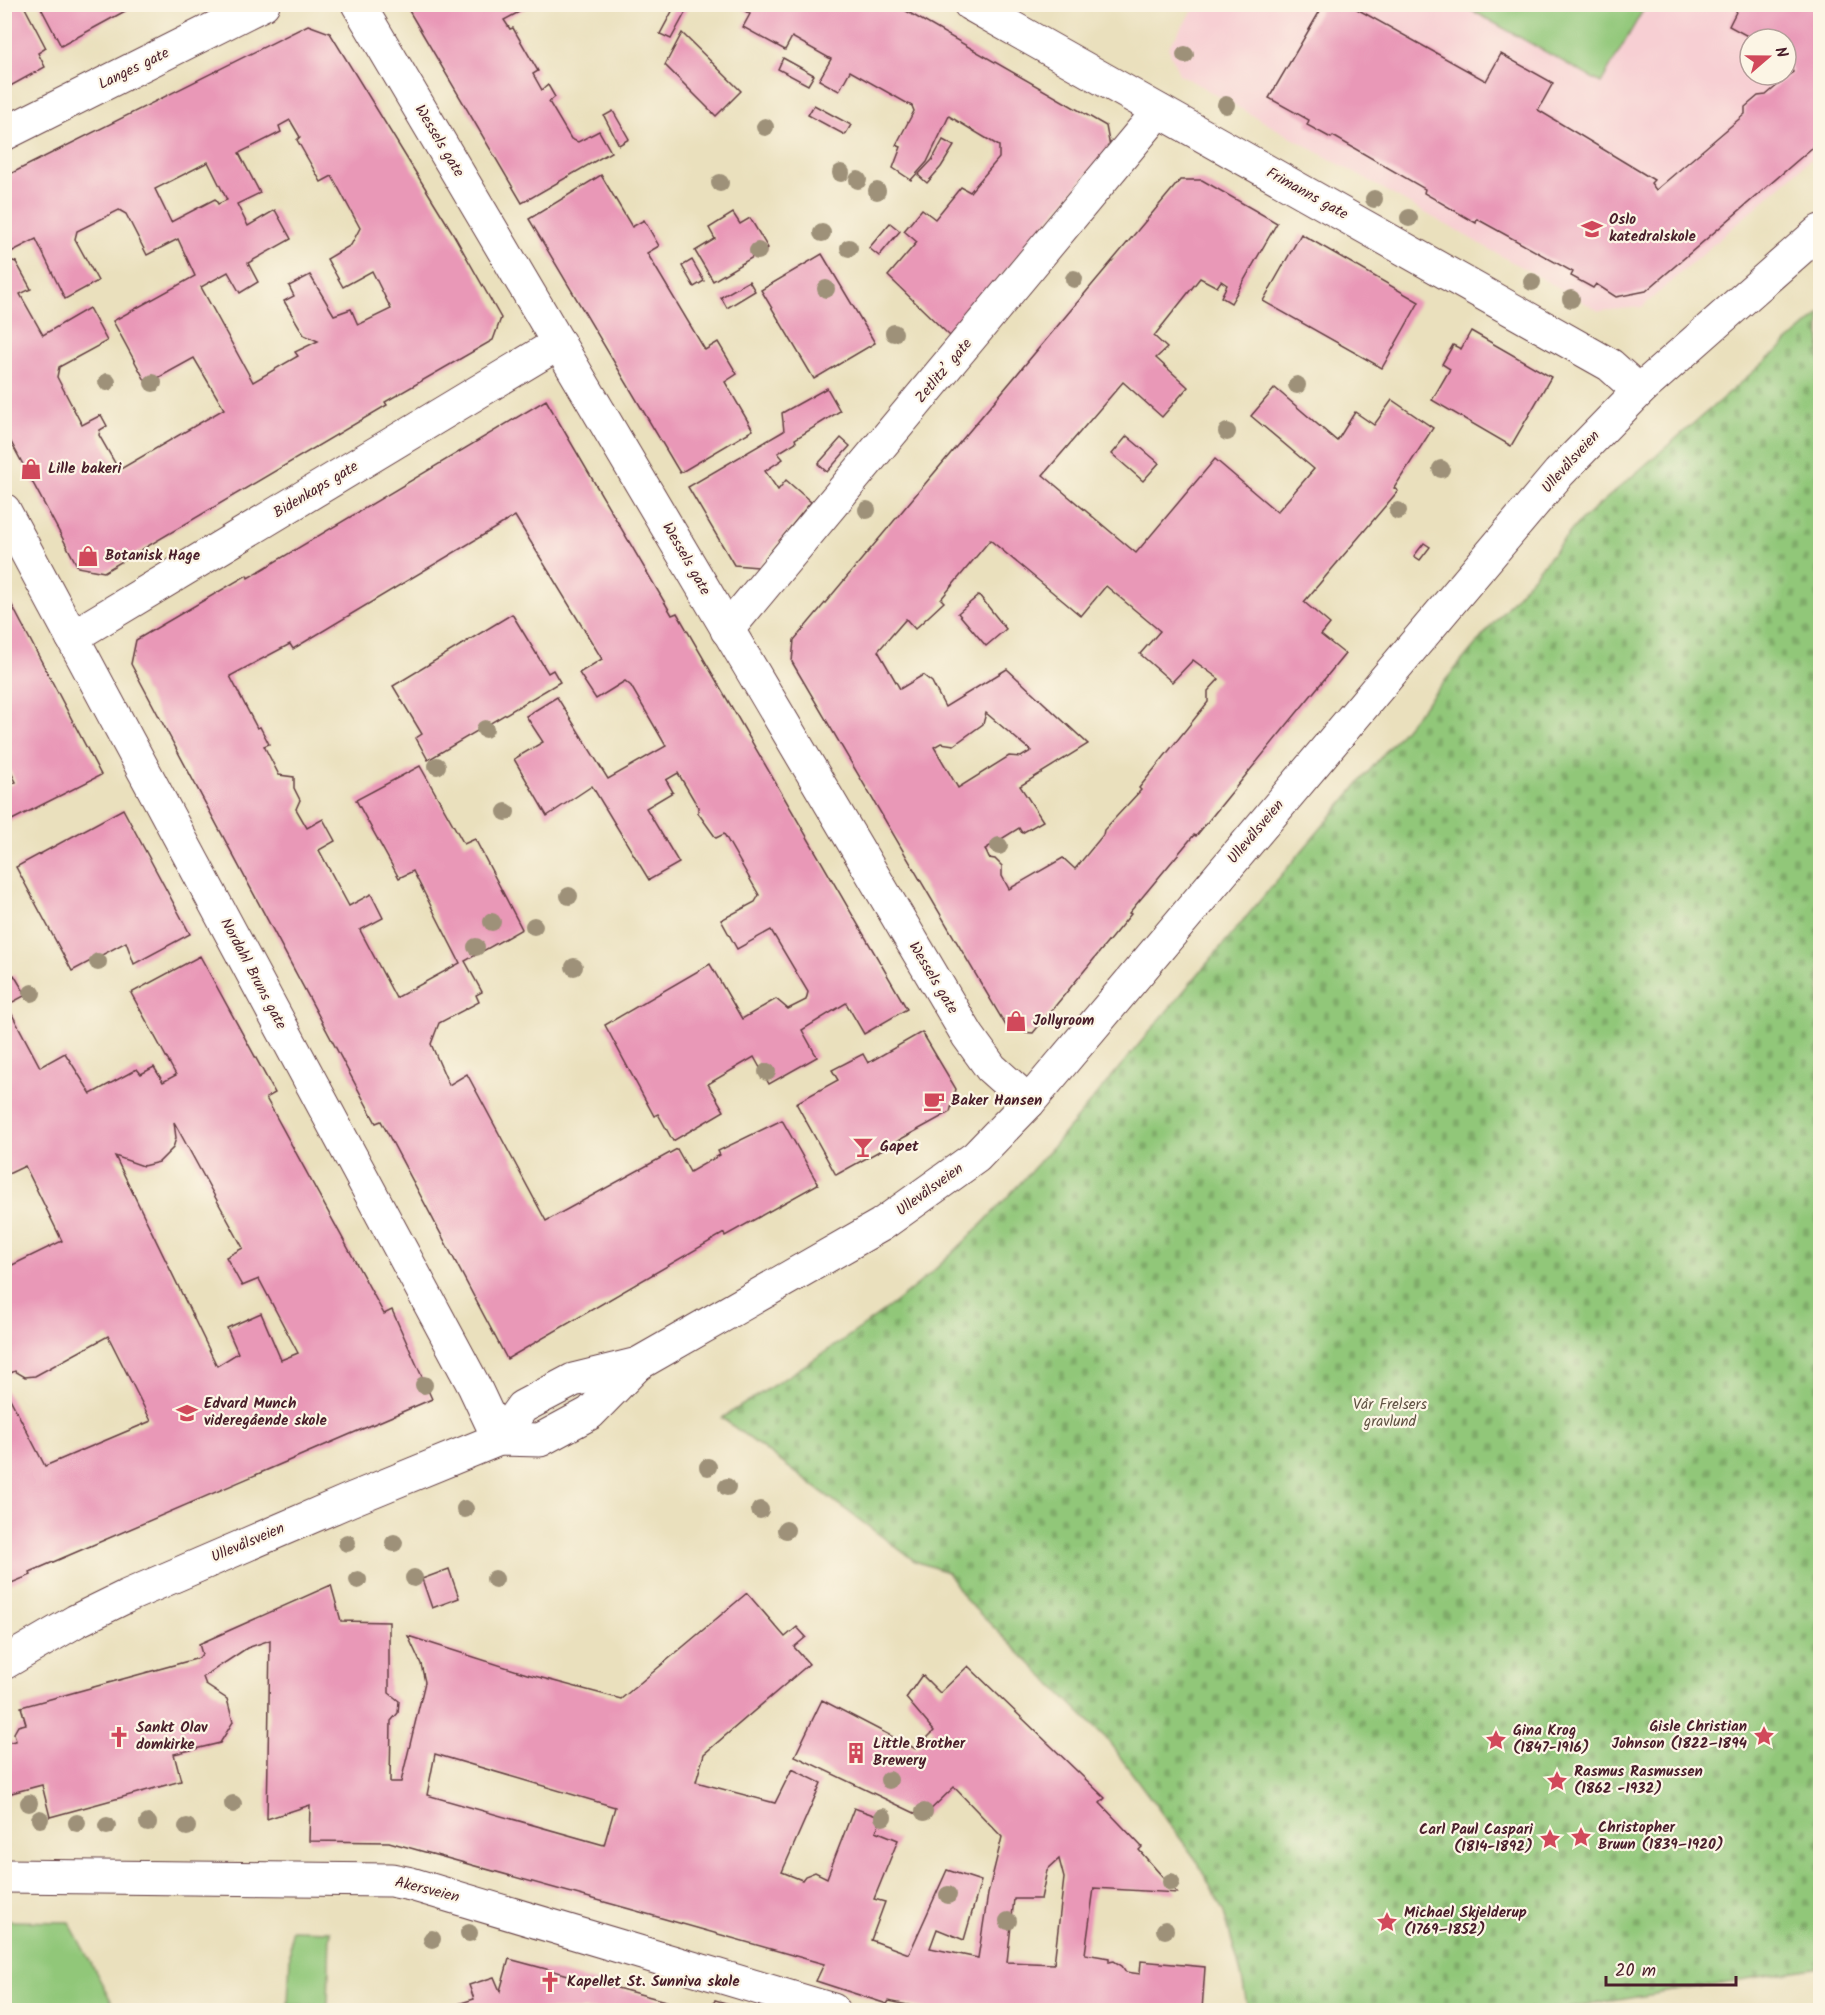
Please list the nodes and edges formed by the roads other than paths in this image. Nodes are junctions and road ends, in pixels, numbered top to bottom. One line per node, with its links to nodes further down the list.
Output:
1 (263, 4): 5 (street, Langes gate)
2 (358, 4): 7 (street, Wessels gate)
3 (970, 4): 4 (street, Frimanns gate)
4 (1159, 111): 8 (street, Frimanns gate); 10 (street, Zetlitz’ gate)
5 (4, 134)
6 (1821, 231): 8 (street, Ullevålsveien)
7 (559, 343): 10 (street, Wessels gate); 11 (street, Bidenkaps gate)
8 (1639, 391): 12 (street, Ullevålsveien)
9 (4, 510): 11 (street, Nordahl Bruns gate)
10 (727, 630): 12 (street, Wessels gate)
11 (72, 637): 13 (street, Nordahl Bruns gate)
12 (1029, 1102): 13 (street, Ullevålsveien)
13 (499, 1439): 14 (street, Ullevålsveien)
14 (4, 1663)
15 (4, 1876): 16 (street, Akersveien)
16 (833, 2010)

